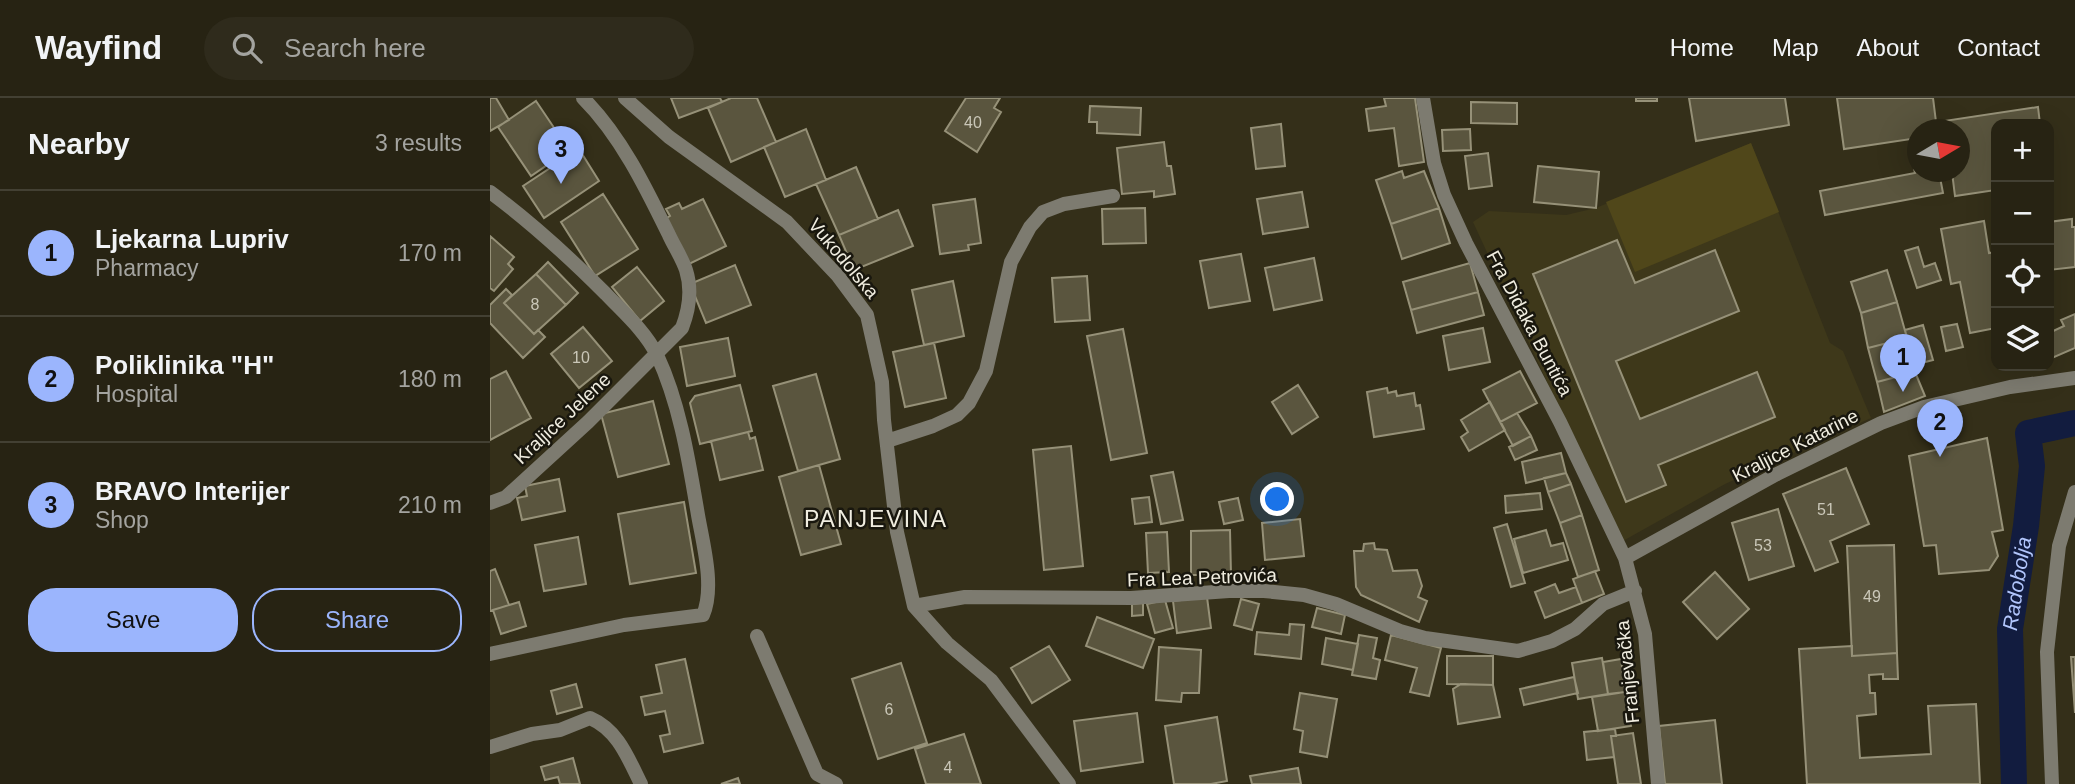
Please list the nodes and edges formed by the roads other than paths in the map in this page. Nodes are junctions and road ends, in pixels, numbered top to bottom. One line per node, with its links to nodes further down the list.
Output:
1 (583, 98): 6 (street, Kraljice Jelene)
2 (625, 98): 8 (street, Vukodolska)
3 (1423, 98): 11 (street, Fra Didaka Buntića)
4 (490, 192): 6 (street)
5 (1113, 195): 8 (street)
6 (656, 353): 10 (street, Kraljice Jelene); 15 (street)
7 (2075, 378): 11 (street, Kraljice Katarine)
8 (887, 441): 13 (street, Vukodolska)
9 (2075, 492): 22 (street)
10 (490, 503)
11 (1625, 558): 12 (street, Franjevačka)
12 (1635, 591): 13 (street, Fra Lea Petrovića); 21 (street, Franjevačka)
13 (914, 606): 20 (street)
14 (757, 636): 17 (street)
15 (490, 654)
16 (490, 747): 18 (street)
17 (814, 779): 19 (street)
18 (641, 784)
19 (836, 784)
20 (1069, 784)
21 (1658, 784)
22 (2052, 784)

